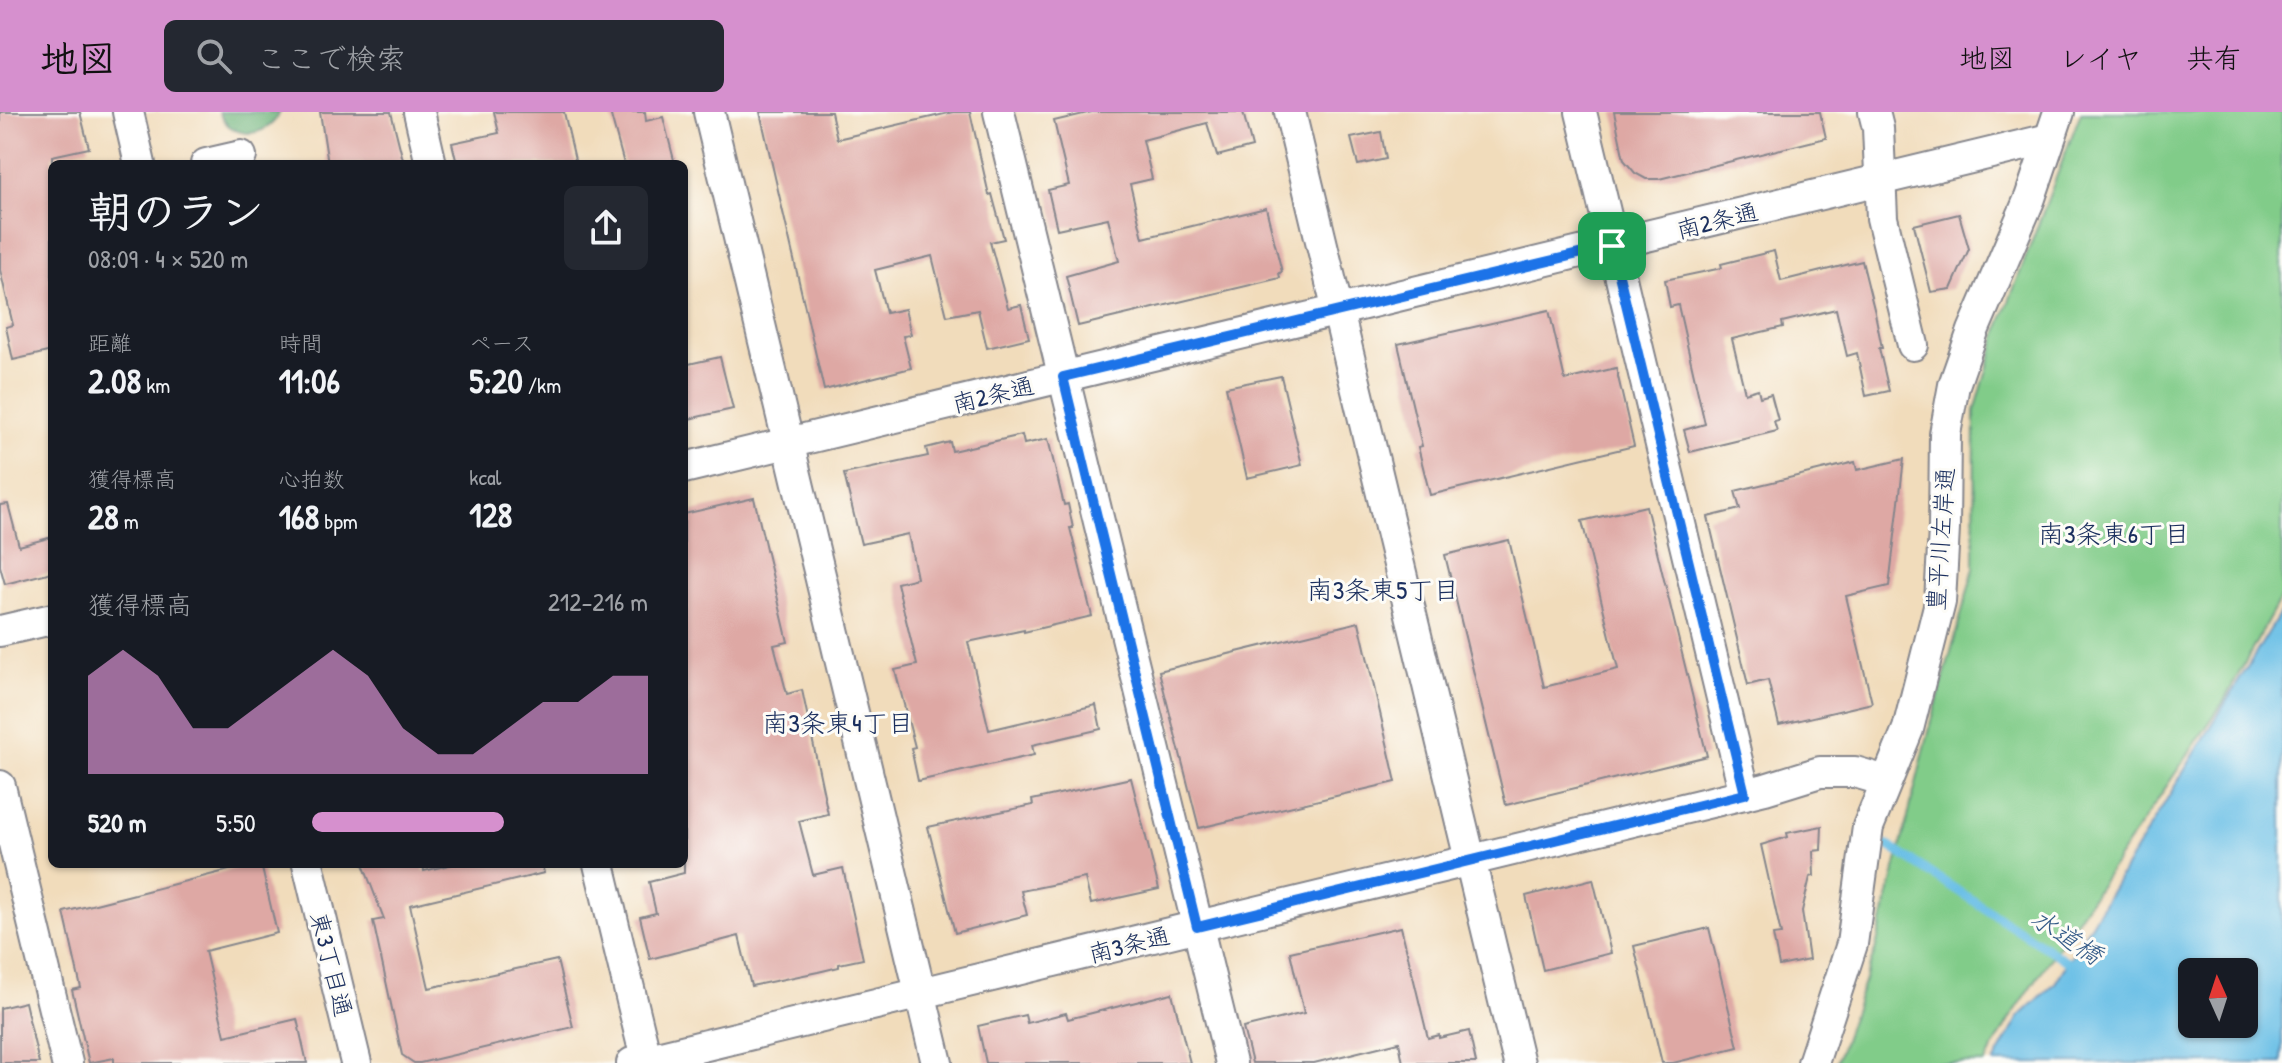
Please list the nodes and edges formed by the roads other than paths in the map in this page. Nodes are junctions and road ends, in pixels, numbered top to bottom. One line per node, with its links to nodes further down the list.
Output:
1 (128, 112): 10 (street)
2 (419, 112): 12 (street)
3 (709, 112): 18 (street)
4 (999, 112): 17 (street)
5 (1290, 112): 15 (street)
6 (1581, 112): 14 (street)
7 (1874, 112): 13 (street)
8 (2054, 126): 13 (street, 南2条通); 22 (street, 豊平川左岸通)
9 (241, 156): 11 (street)
10 (139, 160)
11 (224, 160)
12 (430, 160)
13 (1880, 180): 14 (street, 南2条通); 16 (street)
14 (1612, 246): 15 (street, 南2条通); 24 (street)
15 (1337, 312): 17 (street, 南2条通); 25 (street)
16 (1913, 345)
17 (1063, 377): 18 (street, 南2条通); 28 (street)
18 (789, 443): 19 (street, 南2条通); 29 (street)
19 (688, 467)
20 (48, 620): 21 (street)
21 (0, 631)
22 (1886, 781): 24 (street, 南3条通); 36 (street, 豊平川左岸通)
23 (0, 786): 31 (street)
24 (1755, 791): 25 (street, 南3条通)
25 (1471, 860): 28 (street, 南3条通); 35 (street)
26 (309, 868): 32 (street, 東3丁目通)
27 (600, 868): 30 (street)
28 (1197, 927): 29 (street, 南3条通); 34 (street)
29 (921, 995): 30 (street, 南3条通); 33 (street)
30 (642, 1062)
31 (67, 1063)
32 (356, 1063)
33 (937, 1063)
34 (1231, 1063)
35 (1519, 1063)
36 (1813, 1063)

